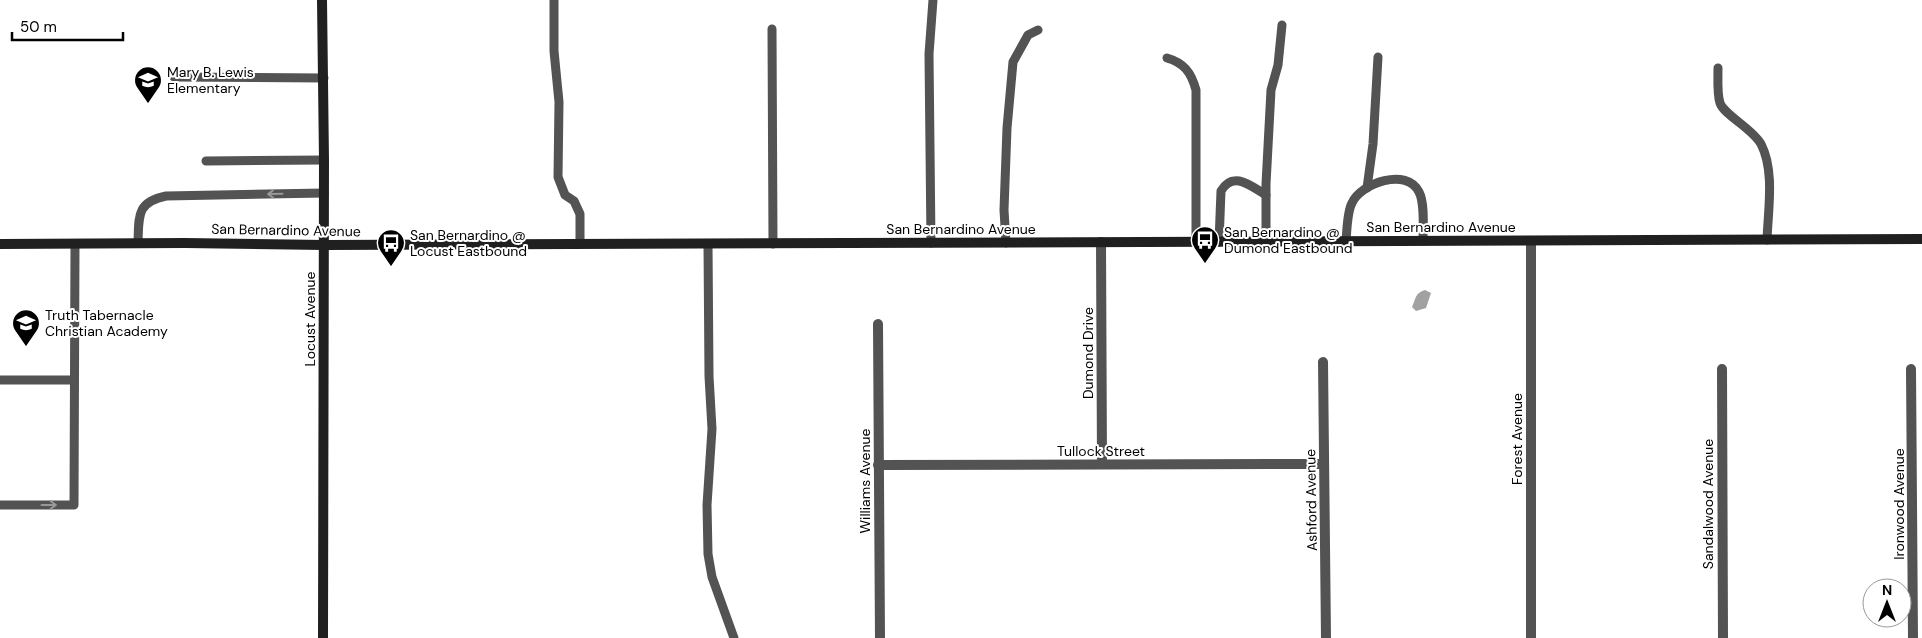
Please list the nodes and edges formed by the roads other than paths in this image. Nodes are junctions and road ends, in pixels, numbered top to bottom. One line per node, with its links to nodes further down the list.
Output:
1 (322, 0): 11 (main road, Locust Avenue)
2 (554, 0): 31 (lane)
3 (933, 0): 27 (lane)
4 (1282, 25): 16 (lane)
5 (772, 29): 33 (lane)
6 (1038, 30): 28 (lane)
7 (1378, 57): 14 (lane)
8 (1167, 58): 23 (lane)
9 (1718, 68): 18 (lane)
10 (174, 77): 11 (lane)
11 (324, 78): 12 (main road, Locust Avenue)
12 (324, 160): 13 (lane); 15 (main road, Locust Avenue)
13 (206, 161)
14 (1367, 188): 19 (lane); 20 (lane)
15 (324, 194): 26 (lane, one-way to 26); 34 (main road, Locust Avenue)
16 (1266, 195): 24 (lane); 25 (lane)
17 (1922, 239): 18 (main road, San Bernardino Avenue)
18 (1767, 240): 21 (main road, San Bernardino Avenue)
19 (1346, 241): 20 (main road, San Bernardino Avenue); 25 (main road, San Bernardino Avenue)
20 (1423, 241): 21 (main road, San Bernardino Avenue)
21 (1531, 241): 49 (street, Forest Avenue)
22 (1100, 242): 23 (main road, San Bernardino Avenue); 28 (main road, San Bernardino Avenue); 41 (street, Dumond Drive)
23 (1196, 242): 24 (main road, San Bernardino Avenue)
24 (1220, 242): 25 (main road, San Bernardino Avenue)
25 (1266, 242)
26 (138, 243): 30 (main road, San Bernardino Avenue); 34 (main road, San Bernardino Avenue)
27 (931, 243): 28 (main road, San Bernardino Avenue); 33 (main road, San Bernardino Avenue)
28 (1006, 243)
29 (0, 244): 30 (main road, San Bernardino Avenue)
30 (74, 244): 40 (lane)
31 (580, 244): 32 (main road, San Bernardino Avenue); 34 (main road, San Bernardino Avenue)
32 (708, 244): 33 (main road, San Bernardino Avenue); 46 (lane)
33 (773, 244)
34 (324, 245): 45 (main road, Locust Avenue)
35 (878, 324): 43 (street, Williams Avenue)
36 (1324, 362): 42 (street, Ashford Avenue)
37 (1722, 369): 50 (street, Sandalwood Avenue)
38 (1912, 369): 51 (street, Ironwood Avenue)
39 (0, 380): 40 (lane)
40 (74, 380): 44 (lane, one-way to 40)
41 (1102, 464): 42 (street, Tullock Street); 43 (street, Tullock Street)
42 (1324, 464): 48 (street, Ashford Avenue)
43 (878, 465): 47 (street, Williams Avenue)
44 (0, 505)
45 (323, 638)
46 (734, 638)
47 (880, 638)
48 (1326, 638)
49 (1531, 638)
50 (1723, 638)
51 (1913, 638)

